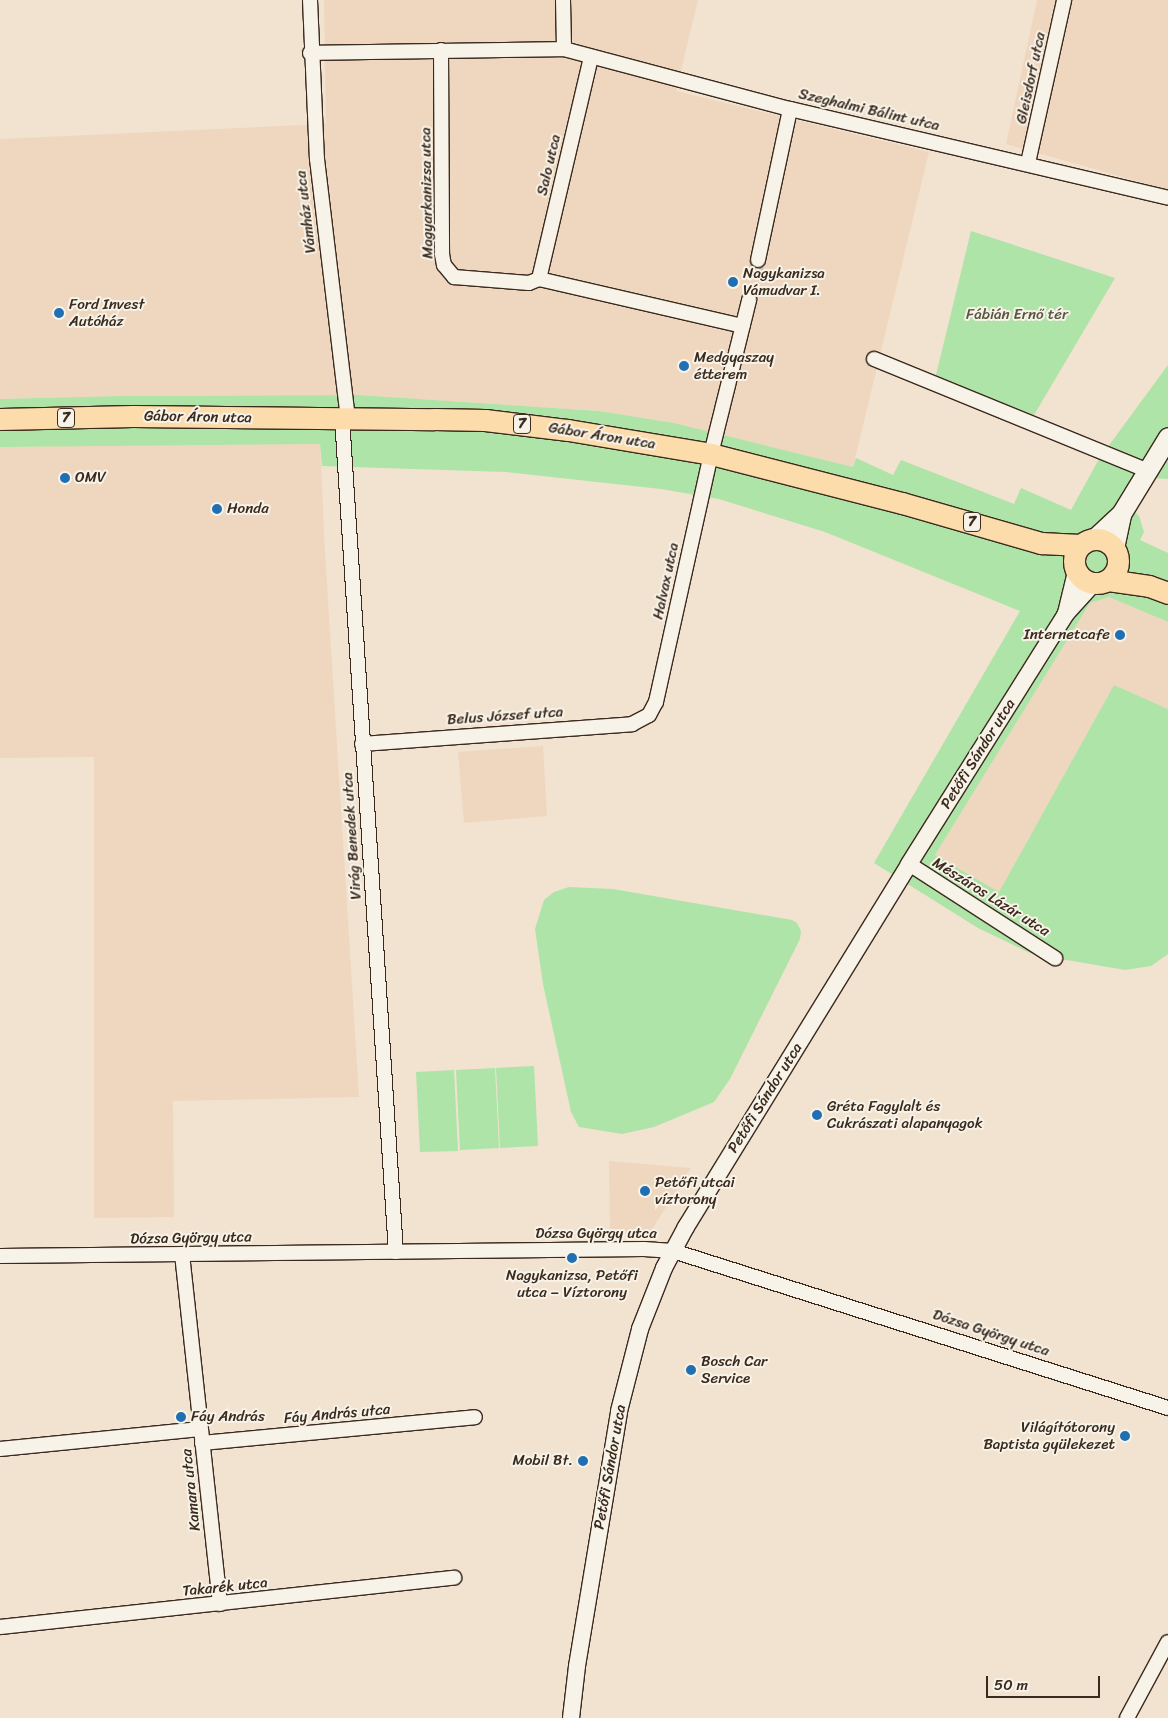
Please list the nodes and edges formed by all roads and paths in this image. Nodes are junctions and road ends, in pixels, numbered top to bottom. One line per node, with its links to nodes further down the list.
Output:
1 (310, 0): 6 (street, Vámház utca)
2 (563, 0): 4 (street)
3 (1064, 0): 9 (street, Gleisdorf utca)
4 (564, 48): 5 (street, Szeghalmi Bálint utca); 7 (street, Szeghalmi Bálint utca)
5 (441, 50): 6 (street, Szeghalmi Bálint utca); 12 (street, Magyarkanizsa utca)
6 (310, 53): 16 (street, Vámház utca)
7 (591, 57): 8 (street, Szeghalmi Bálint utca); 12 (street, Salo utca)
8 (790, 109): 9 (street, Szeghalmi Bálint utca); 11 (street)
9 (1028, 164): 10 (street, Szeghalmi Bálint utca)
10 (1168, 198)
11 (758, 260)
12 (539, 280): 14 (street, Magyarkanizsa utca)
13 (749, 300): 14 (street, Halvax utca)
14 (742, 326): 19 (street, Halvax utca)
15 (874, 359): 20 (street)
16 (345, 418): 17 (main road, Gábor Áron utca / 7); 19 (main road, Gábor Áron utca / 7); 30 (street, Virág Benedek utca)
17 (0, 419)
18 (1168, 437): 20 (main road)
19 (711, 454): 22 (main road, Gábor Áron utca / 7); 29 (street, Halvax utca)
20 (1148, 471): 21 (main road)
21 (1121, 514): 23 (main road); 24 (main road)
22 (1041, 542): 23 (main road, Gábor Áron utca / 7); 25 (main road, Gábor Áron utca / 7)
23 (1087, 542): 24 (main road, Gábor Áron utca / 7); 25 (main road)
24 (1116, 555): 26 (main road); 27 (main road, Gábor Áron utca / 7)
25 (1075, 568): 26 (main road, Gábor Áron utca / 7); 28 (street, Petőfi Sándor utca)
26 (1100, 582): 27 (main road, Gábor Áron utca / 7); 28 (street, Petőfi Sándor utca)
27 (1159, 590)
28 (1065, 615): 31 (street, Petőfi Sándor utca)
29 (649, 715): 30 (street, Belus József utca)
30 (362, 744): 34 (street, Virág Benedek utca)
31 (909, 864): 32 (street, Mészáros Lázár utca); 33 (street, Petőfi Sándor utca)
32 (1055, 958)
33 (673, 1251): 34 (street, Dózsa György utca); 37 (street, Dózsa György utca); 46 (street, Petőfi Sándor utca)
34 (396, 1252): 35 (street, Dózsa György utca)
35 (182, 1254): 36 (street, Dózsa György utca); 39 (street, Kamara utca)
36 (0, 1256)
37 (1168, 1408)
38 (474, 1417): 40 (street, Fáy András utca)
39 (200, 1429): 40 (street, Kamara utca); 41 (street)
40 (202, 1443): 43 (street, Kamara utca)
41 (0, 1449)
42 (454, 1578): 43 (street, Takarék utca)
43 (220, 1604): 44 (street, Takarék utca)
44 (0, 1627)
45 (1168, 1642): 47 (street)
46 (571, 1718)
47 (1127, 1718)

